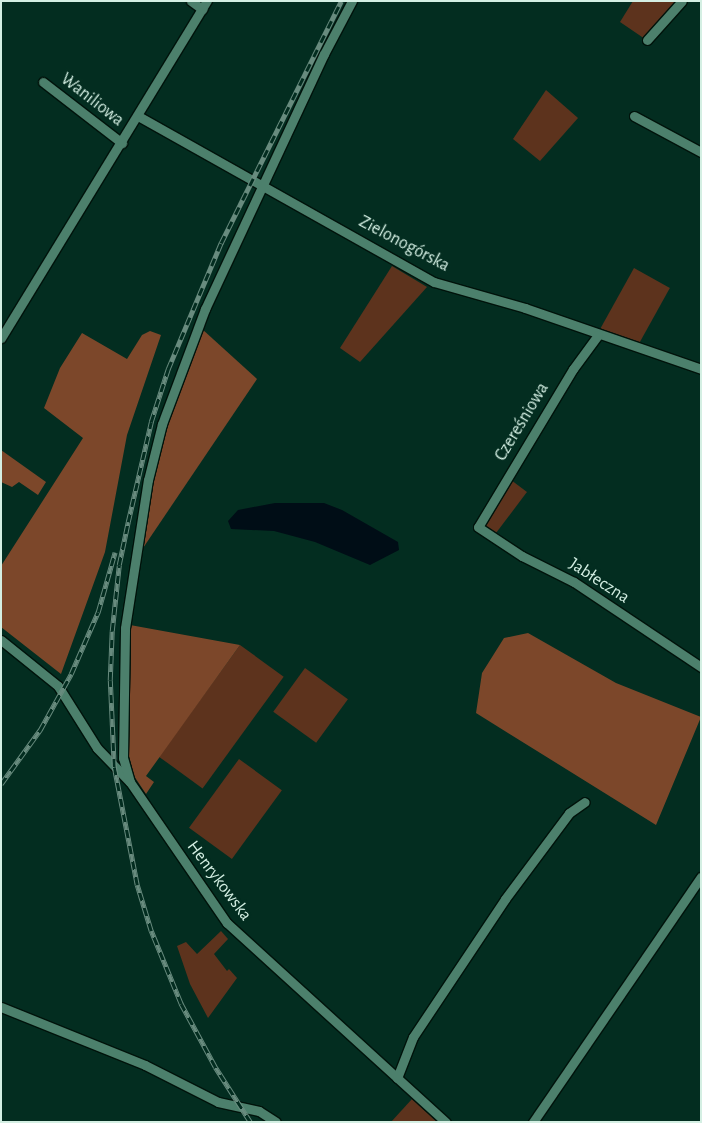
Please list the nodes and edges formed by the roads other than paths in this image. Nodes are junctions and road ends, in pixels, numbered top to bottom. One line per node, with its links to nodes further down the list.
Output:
1 (191, 1): 4 (street)
2 (352, 1): 11 (street)
3 (682, 1): 5 (street)
4 (204, 5): 7 (street)
5 (647, 40)
6 (43, 82): 9 (street, Waniliowa)
7 (138, 116): 9 (street); 11 (street, Zielonogórska)
8 (634, 116): 10 (street)
9 (122, 143): 13 (street)
10 (701, 152)
11 (263, 185): 12 (street, Zielonogórska); 18 (street)
12 (598, 335): 14 (street, Zielonogórska); 15 (street, Czereśniowa)
13 (1, 338)
14 (701, 369)
15 (478, 527): 17 (street, Jabłeczna)
16 (1, 640): 18 (street, Henrykowska)
17 (701, 666)
18 (130, 782): 22 (street, Henrykowska)
19 (586, 802): 22 (street)
20 (701, 877): 25 (street)
21 (1, 1007): 23 (street)
22 (397, 1078): 24 (street, Henrykowska)
23 (276, 1122)
24 (446, 1122)
25 (534, 1122)

